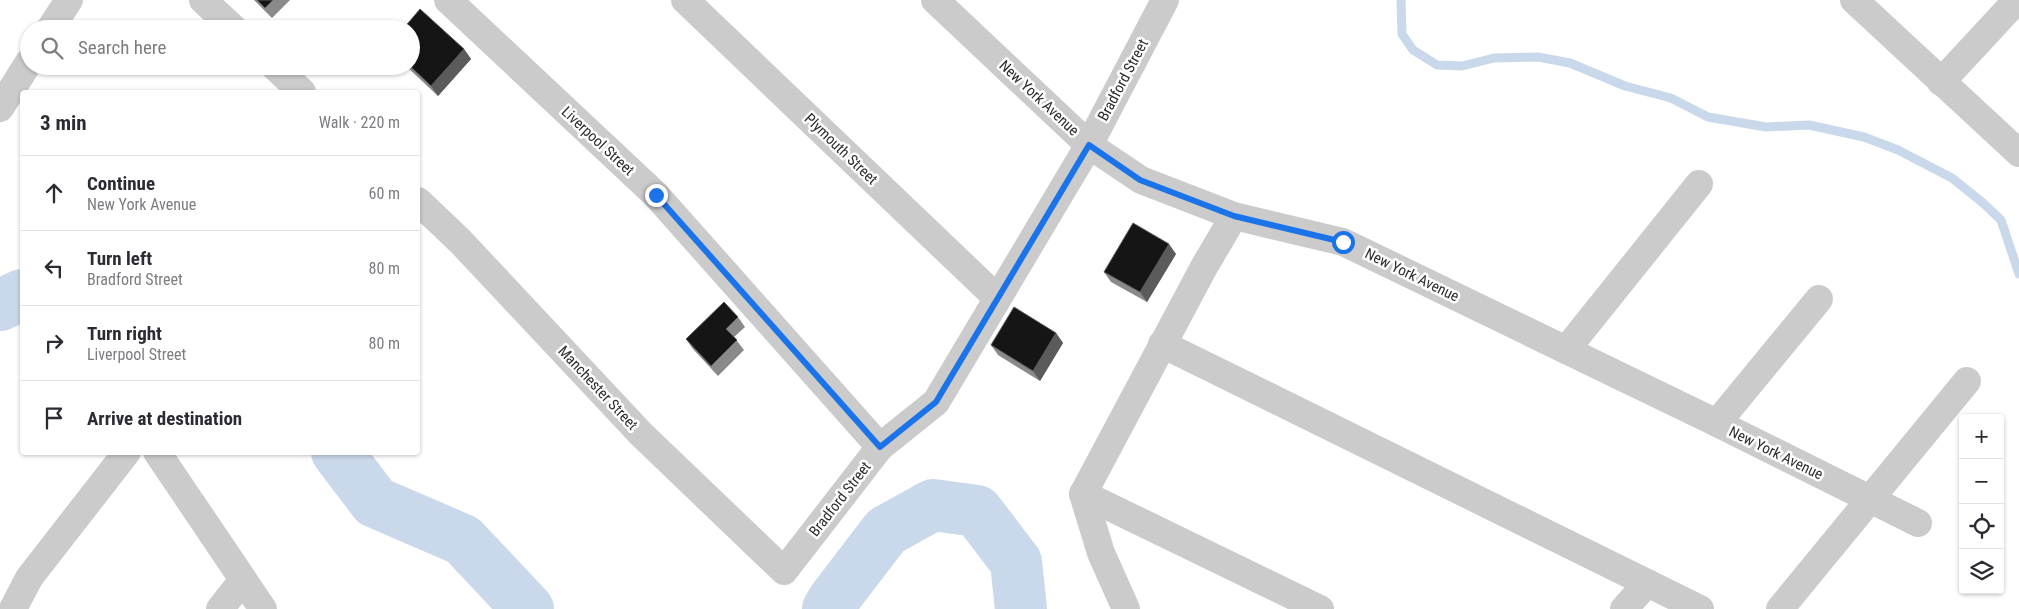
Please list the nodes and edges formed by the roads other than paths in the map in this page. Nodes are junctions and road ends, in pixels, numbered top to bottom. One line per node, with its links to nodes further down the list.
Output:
1 (69, 0): 9 (street)
2 (203, 0): 10 (street)
3 (448, 0): 27 (street, Liverpool Street)
4 (685, 0): 21 (street, Plymouth Street)
5 (935, 0): 16 (street, New York Avenue)
6 (1165, 0): 16 (street, Bradford Street)
7 (1854, 0): 13 (street)
8 (2017, 0): 13 (street)
9 (56, 20)
10 (224, 20)
11 (21, 75): 15 (street)
12 (284, 75): 14 (street)
13 (1941, 82): 17 (street)
14 (300, 90)
15 (0, 108)
16 (1089, 145): 20 (street, New York Avenue); 21 (street, Bradford Street)
17 (2019, 153)
18 (1699, 184): 24 (street)
19 (420, 203): 33 (street, Manchester Street)
20 (1234, 216): 23 (street); 24 (street, New York Avenue)
21 (997, 298): 27 (street, Bradford Street)
22 (1819, 298): 26 (street)
23 (1162, 344): 30 (street); 35 (street)
24 (1566, 350): 26 (street, New York Avenue)
25 (1967, 381): 31 (street)
26 (1717, 423): 31 (street, New York Avenue)
27 (880, 447): 33 (street, Bradford Street)
28 (124, 455): 36 (street)
29 (159, 455): 34 (street)
30 (1083, 494): 39 (street); 40 (street)
31 (1871, 500): 32 (street, New York Avenue); 43 (street)
32 (1918, 523)
33 (784, 571)
34 (243, 580): 37 (street); 38 (street)
35 (1647, 583): 41 (street); 42 (street)
36 (13, 609)
37 (220, 609)
38 (263, 609)
39 (1126, 609)
40 (1320, 609)
41 (1624, 609)
42 (1700, 609)
43 (1780, 609)

